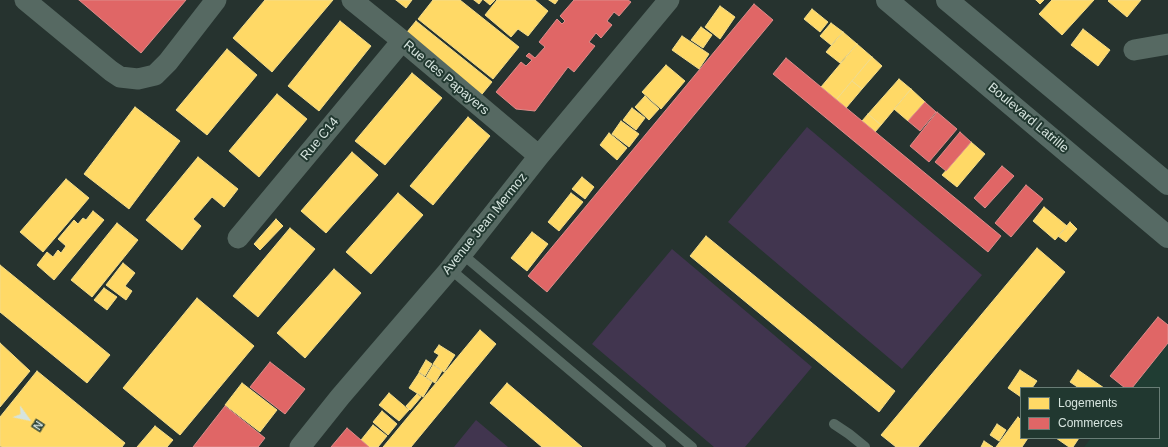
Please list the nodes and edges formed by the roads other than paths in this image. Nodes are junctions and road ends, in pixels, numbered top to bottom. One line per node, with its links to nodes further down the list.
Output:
1 (25, 0): 2 (street)
2 (216, 0)
3 (352, 0): 7 (street, Rue des Papayers)
4 (669, 0): 10 (street, Avenue Jean Mermoz)
5 (887, 0): 12 (main road, Boulevard Latrille)
6 (947, 0): 11 (main road)
7 (402, 41): 10 (street, Rue des Papayers); 13 (street, Rue C14)
8 (1168, 44): 9 (street)
9 (1134, 50)
10 (539, 156): 14 (street, Avenue Jean Mermoz)
11 (1168, 184)
12 (1168, 237)
13 (238, 238)
14 (456, 261): 16 (street, Avenue Jean Mermoz); 17 (lane); 18 (lane)
15 (834, 424): 19 (lane)
16 (300, 447)
17 (661, 447)
18 (692, 447)
19 (865, 447)

